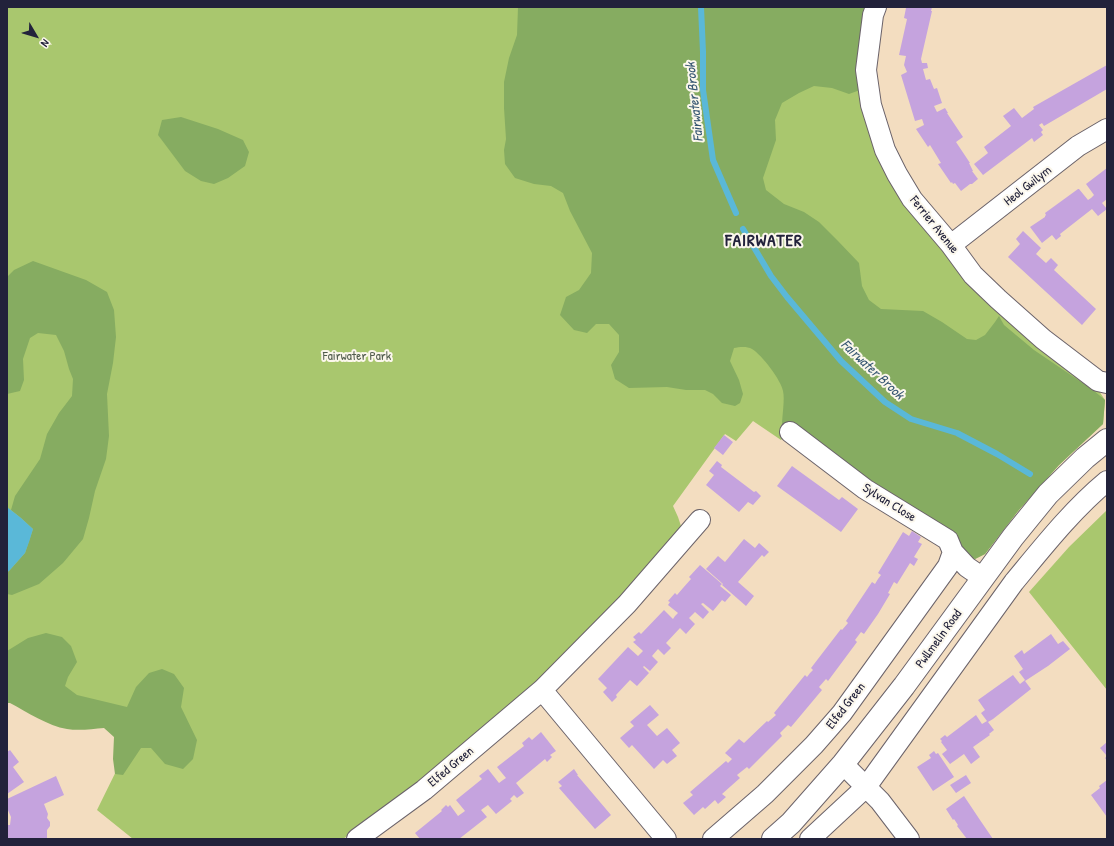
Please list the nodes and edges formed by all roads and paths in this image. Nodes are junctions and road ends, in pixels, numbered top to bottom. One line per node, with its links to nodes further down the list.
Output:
1 (876, 7): 3 (street, Ferrier Avenue)
2 (1107, 129): 3 (street, Heol Gwilym)
3 (951, 245): 4 (street, Ferrier Avenue)
4 (1107, 383)
5 (790, 432): 9 (street, Sylvan Close)
6 (1107, 440): 10 (street, Pwllmelin Road)
7 (1107, 481): 13 (street, Pwllmelin Road)
8 (700, 520): 11 (street, Elfed Green)
9 (953, 552): 10 (street, Sylvan Close); 16 (street, Elfed Green)
10 (983, 578): 12 (street, Pwllmelin Road)
11 (542, 690): 14 (street, Elfed Green); 15 (street)
12 (843, 764): 13 (street); 17 (street, Pwllmelin Road)
13 (866, 787): 18 (street, Pwllmelin Road); 19 (street)
14 (357, 839)
15 (666, 839)
16 (713, 839)
17 (773, 839)
18 (810, 839)
19 (909, 839)

